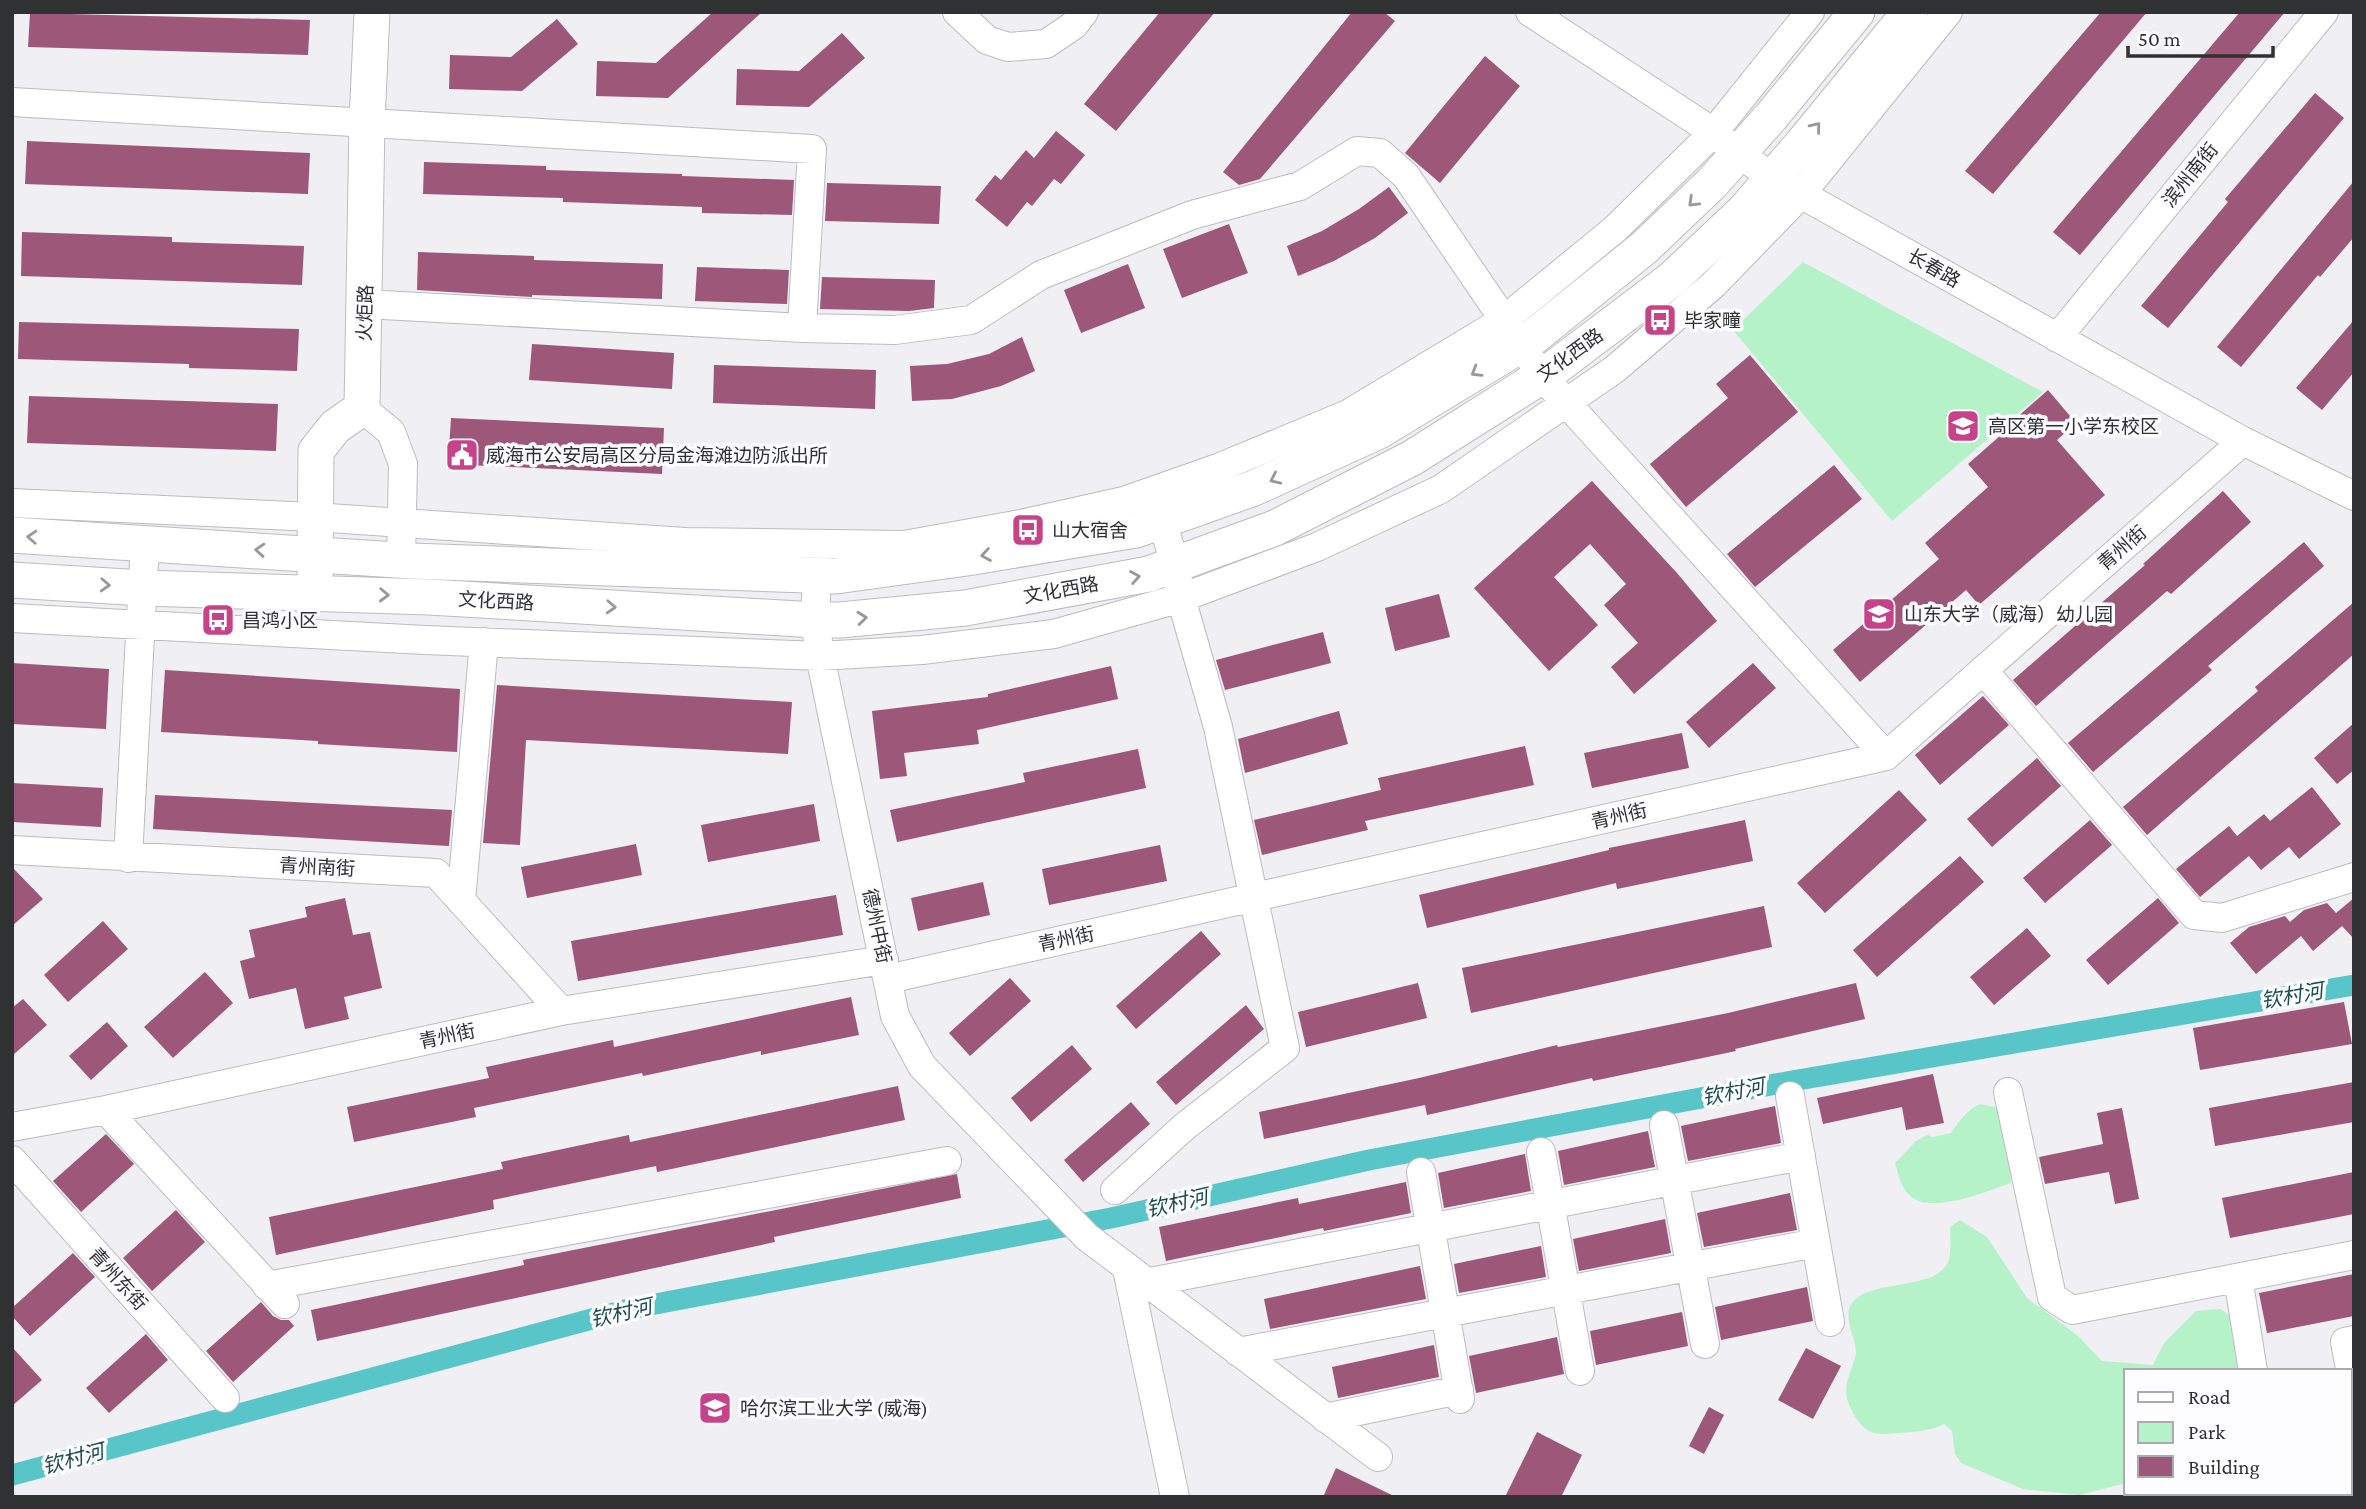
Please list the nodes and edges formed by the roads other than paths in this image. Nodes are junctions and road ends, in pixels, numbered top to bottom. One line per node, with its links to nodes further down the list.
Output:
1 (373, 12): 11 (main road, 火炬路)
2 (957, 12): 3 (street)
3 (1084, 12)
4 (1530, 12): 12 (street, 长春路)
5 (1810, 12): 12 (street)
6 (1857, 12): 12 (main road, 文化西路)
7 (1910, 12): 13 (main road, 文化西路, one-way to 7)
8 (1948, 12): 13 (street)
9 (2324, 12): 17 (street, 滨州南街)
10 (12, 102): 11 (street)
11 (367, 122): 14 (main road, 火炬路); 15 (street)
12 (1727, 143): 13 (street, 长春路); 16 (main road, 文化西路)
13 (1786, 186): 17 (street, 长春路); 18 (main road, 文化西路); 19 (street)
14 (365, 304): 15 (street); 20 (main road, 火炬路)
15 (802, 328): 16 (street)
16 (1512, 332): 18 (street); 25 (main road, 文化西路, one-way to 25); 26 (street)
17 (2057, 338): 21 (street, 长春路)
18 (1542, 376): 19 (street); 31 (main road, 文化西路)
19 (1568, 402): 37 (street); 45 (street)
20 (362, 408): 24 (main road); 26 (street)
21 (2243, 441): 22 (street, 长春路); 44 (street, 青州街)
22 (2354, 496)
23 (12, 503): 24 (street)
24 (314, 517): 26 (street); 29 (main road)
25 (1162, 521): 31 (street); 32 (main road, 文化西路, one-way to 32)
26 (402, 523): 30 (street)
27 (12, 536): 28 (main road, 文化西路, one-way to 27)
28 (145, 543): 29 (main road, 文化西路, one-way to 28); 34 (street)
29 (314, 554): 30 (main road, 文化西路); 35 (main road)
30 (416, 561): 32 (main road, 文化西路); 36 (street)
31 (1175, 564): 37 (street); 39 (main road, 文化西路, one-way to 31)
32 (817, 575): 39 (street, 德州中街)
33 (12, 580): 34 (main road, 文化西路, one-way to 34)
34 (143, 587): 35 (main road, 文化西路); 40 (street)
35 (315, 593): 36 (main road, 文化西路, one-way to 36)
36 (429, 597): 39 (main road, 文化西路, one-way to 39); 41 (street)
37 (1181, 598): 43 (street); 49 (street)
38 (12, 618): 40 (street)
39 (815, 620): 43 (street, 德州中街)
40 (140, 625): 41 (street); 47 (street)
41 (425, 640): 42 (street)
42 (484, 642): 43 (street); 50 (street)
43 (820, 656): 51 (street, 德州中街)
44 (1983, 670): 45 (street, 青州街); 48 (street)
45 (1886, 756): 49 (street, 青州街)
46 (12, 850): 47 (street, 青州南街)
47 (128, 858): 50 (street, 青州南街)
48 (2354, 877)
49 (1254, 898): 51 (street, 青州街); 64 (street)
50 (461, 901): 52 (street, 青州南街)
51 (886, 970): 52 (street, 青州街); 70 (street, 德州中街)
52 (561, 1011): 55 (street, 青州街)
53 (2008, 1092): 71 (street)
54 (1790, 1096): 59 (street)
55 (106, 1110): 57 (street, 青州街); 61 (street)
56 (1664, 1125): 63 (street)
57 (12, 1128)
58 (1541, 1152): 65 (street)
59 (1801, 1156): 63 (street); 67 (street)
60 (12, 1160): 81 (street, 青州东街)
61 (947, 1161)
62 (1421, 1172): 66 (street)
63 (1674, 1181): 65 (street); 69 (street)
64 (1115, 1190)
65 (1550, 1205): 66 (street); 72 (street)
66 (1431, 1228): 70 (street); 73 (street)
67 (1816, 1243): 69 (street); 74 (street)
68 (2354, 1255): 71 (street)
69 (1690, 1267): 72 (street); 76 (street)
70 (1136, 1276): 77 (street, 德州中街); 84 (street)
71 (2238, 1278): 78 (street)
72 (1566, 1290): 73 (street); 80 (street)
73 (1445, 1313): 77 (street); 82 (street)
74 (1830, 1322)
75 (2354, 1340): 79 (street)
76 (1705, 1345)
77 (1238, 1352): 82 (street, 德州中街)
78 (2253, 1369)
79 (2350, 1369)
80 (1580, 1371)
81 (225, 1398)
82 (1325, 1418): 83 (street, 德州中街)
83 (1378, 1457)
84 (1175, 1497)

